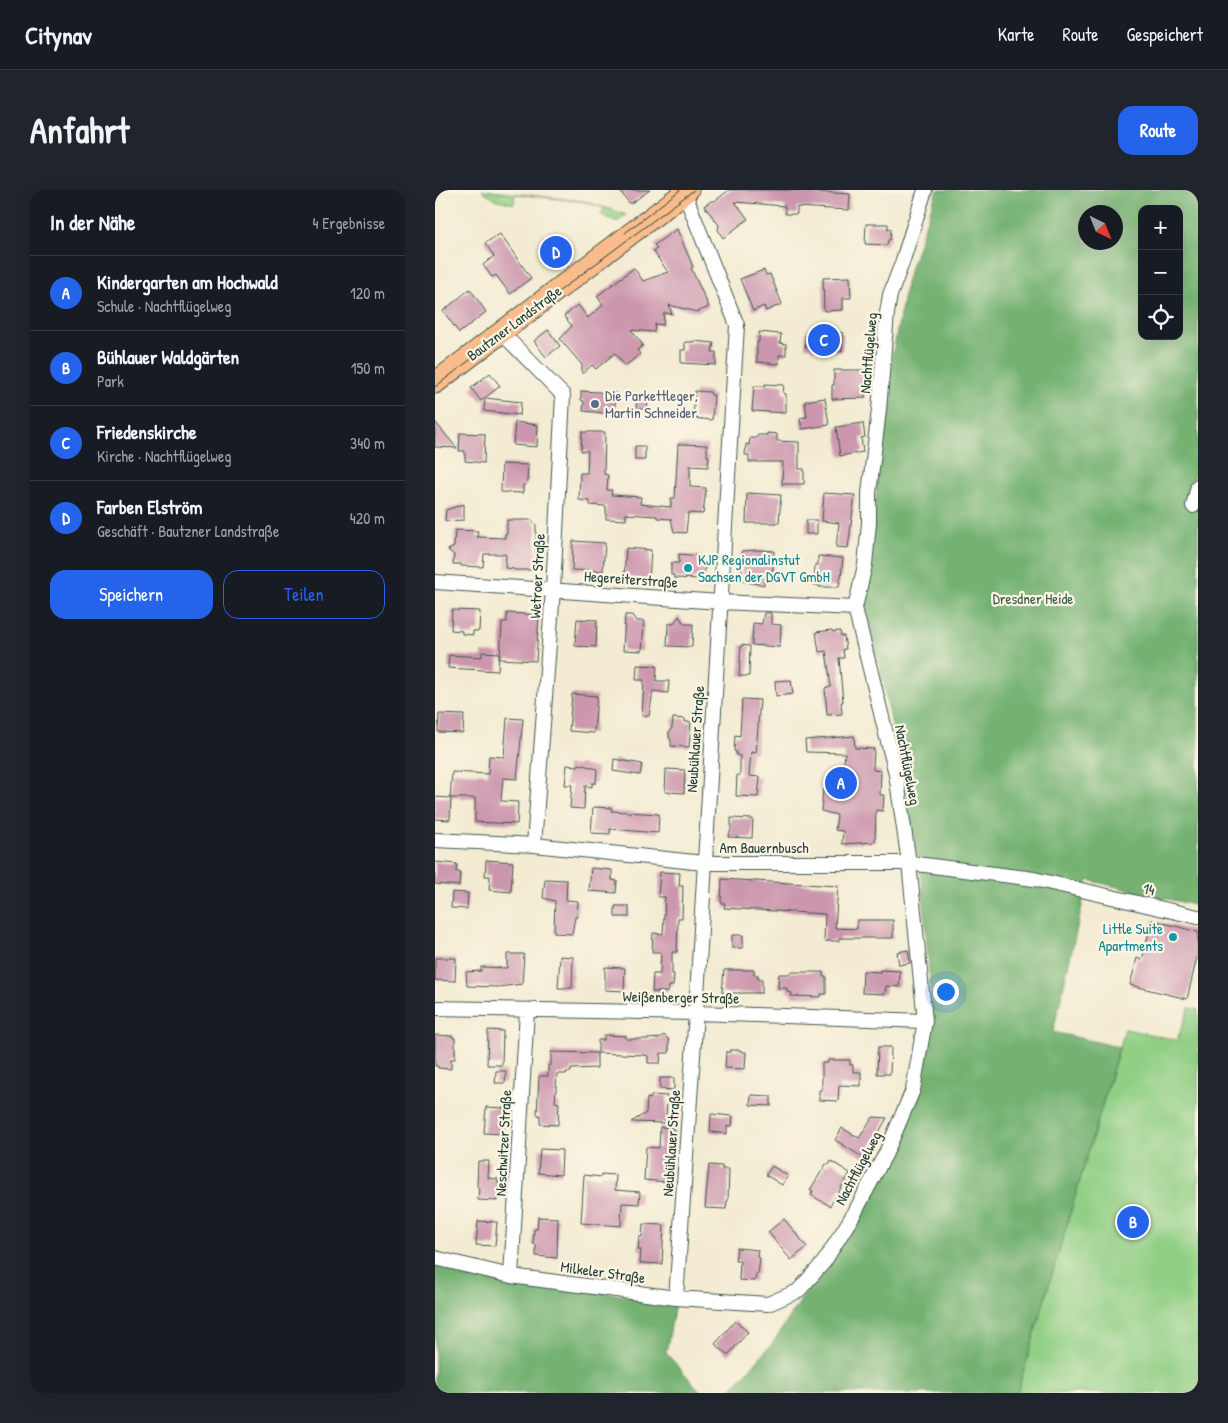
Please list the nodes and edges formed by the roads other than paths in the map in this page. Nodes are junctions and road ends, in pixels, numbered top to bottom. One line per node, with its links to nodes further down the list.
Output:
1 (925, 190): 10 (street, Nachtflügelweg)
2 (686, 191): 3 (main road, Bautzner Landstraße); 9 (street, Neubühlauer Straße)
3 (502, 333): 4 (main road, Bautzner Landstraße); 8 (street, Wetroer Straße)
4 (435, 383)
5 (1198, 486): 6 (street)
6 (1193, 506)
7 (435, 582): 8 (street, Hegereiterstraße)
8 (553, 590): 9 (street, Hegereiterstraße); 12 (street, Wetroer Straße)
9 (720, 602): 10 (street, Hegereiterstraße); 13 (street, Neubühlauer Straße)
10 (855, 608): 14 (street, Nachtflügelweg)
11 (435, 840): 12 (street, Am Bauernbusch)
12 (534, 845): 13 (street, Am Bauernbusch)
13 (704, 863): 14 (street, Am Bauernbusch); 19 (street, Neubühlauer Straße)
14 (909, 863): 15 (street, Am Bauernbusch); 20 (street, Nachtflügelweg)
15 (1092, 892): 16 (street, 14)
16 (1198, 917)
17 (435, 1008): 18 (street, Weißenberger Straße)
18 (527, 1011): 19 (street, Weißenberger Straße); 22 (street, Neschwitzer Straße)
19 (696, 1013): 20 (street, Weißenberger Straße); 23 (street, Neubühlauer Straße)
20 (925, 1022): 24 (street, Nachtflügelweg)
21 (435, 1258): 22 (street, Milkeler Straße)
22 (511, 1276): 23 (street, Milkeler Straße)
23 (676, 1298): 24 (street, Milkeler Straße)
24 (768, 1304)

